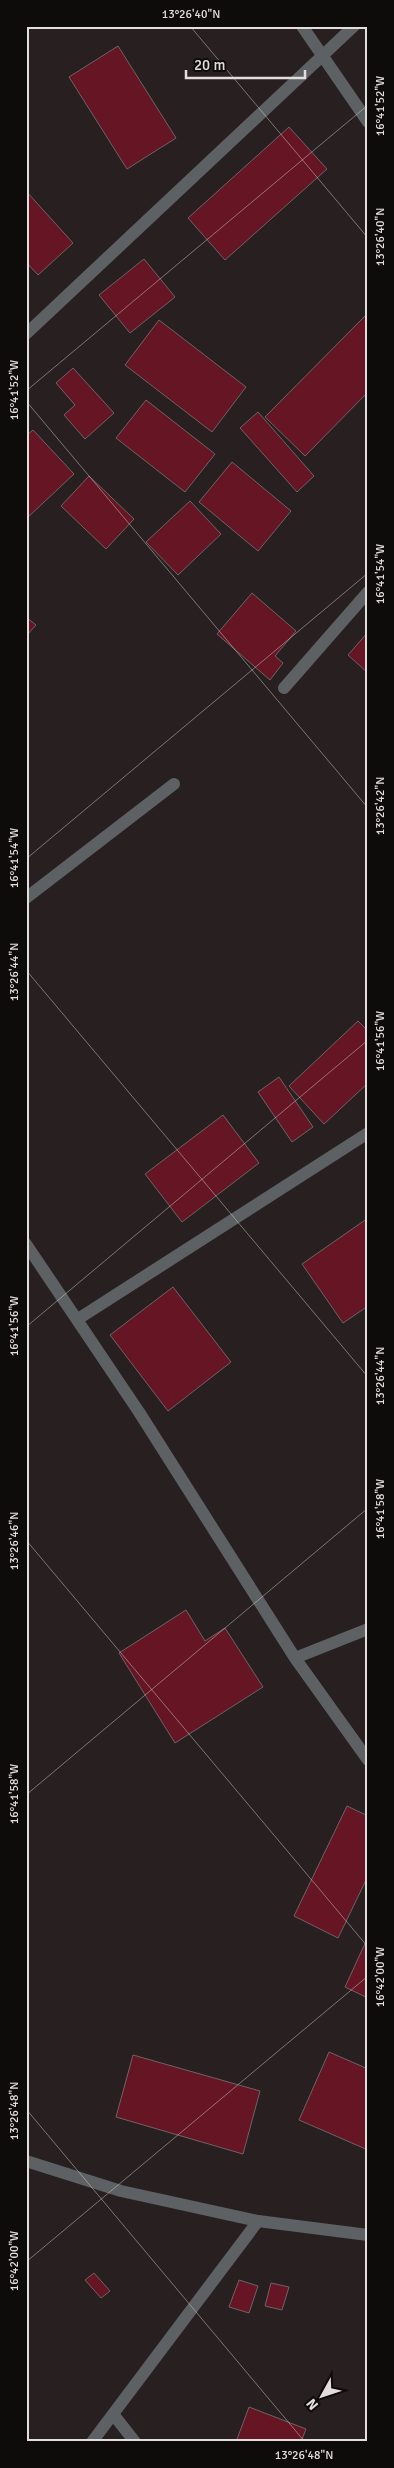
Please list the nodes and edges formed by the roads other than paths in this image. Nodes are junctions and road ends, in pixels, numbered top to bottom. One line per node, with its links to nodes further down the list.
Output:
1 (302, 26): 3 (street)
2 (354, 26): 3 (street)
3 (322, 57): 4 (street); 5 (street)
4 (368, 122)
5 (26, 334)
6 (368, 592): 7 (street)
7 (284, 688)
8 (174, 784): 9 (street)
9 (26, 898)
10 (368, 1133): 12 (street)
11 (26, 1244): 12 (street)
12 (78, 1319): 14 (street)
13 (368, 1629): 14 (street)
14 (294, 1658): 15 (street)
15 (368, 1760)
16 (26, 2161): 17 (street)
17 (258, 2221): 18 (street); 19 (street)
18 (368, 2235)
19 (113, 2414): 20 (street); 21 (street)
20 (92, 2442)
21 (135, 2442)

